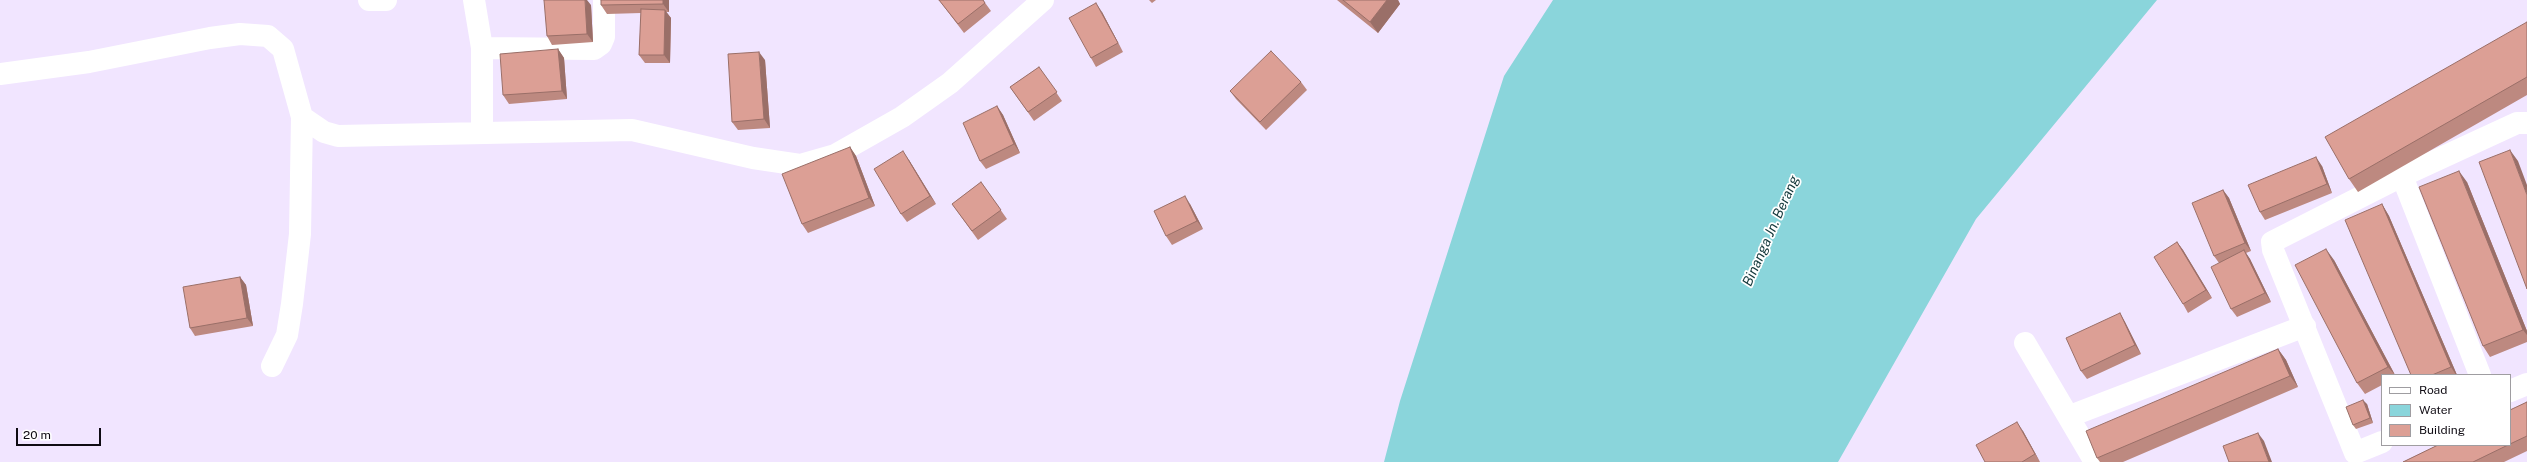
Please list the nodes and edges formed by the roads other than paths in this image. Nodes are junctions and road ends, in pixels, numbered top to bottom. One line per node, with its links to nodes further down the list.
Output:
1 (369, 0): 2 (street)
2 (386, 0)
3 (474, 0): 6 (street)
4 (604, 0): 6 (street)
5 (1044, 0): 10 (street)
6 (482, 48): 10 (street)
7 (0, 74): 8 (street)
8 (302, 117): 10 (street); 14 (street)
9 (2527, 123): 11 (street)
10 (482, 132)
11 (2402, 176): 12 (street); 15 (street)
12 (2304, 326): 18 (street); 19 (street)
13 (2025, 343): 18 (street)
14 (272, 366)
15 (2480, 374)
16 (2527, 384): 17 (street)
17 (2511, 391)
18 (2070, 416): 20 (street)
19 (2381, 442)
20 (2095, 462)

